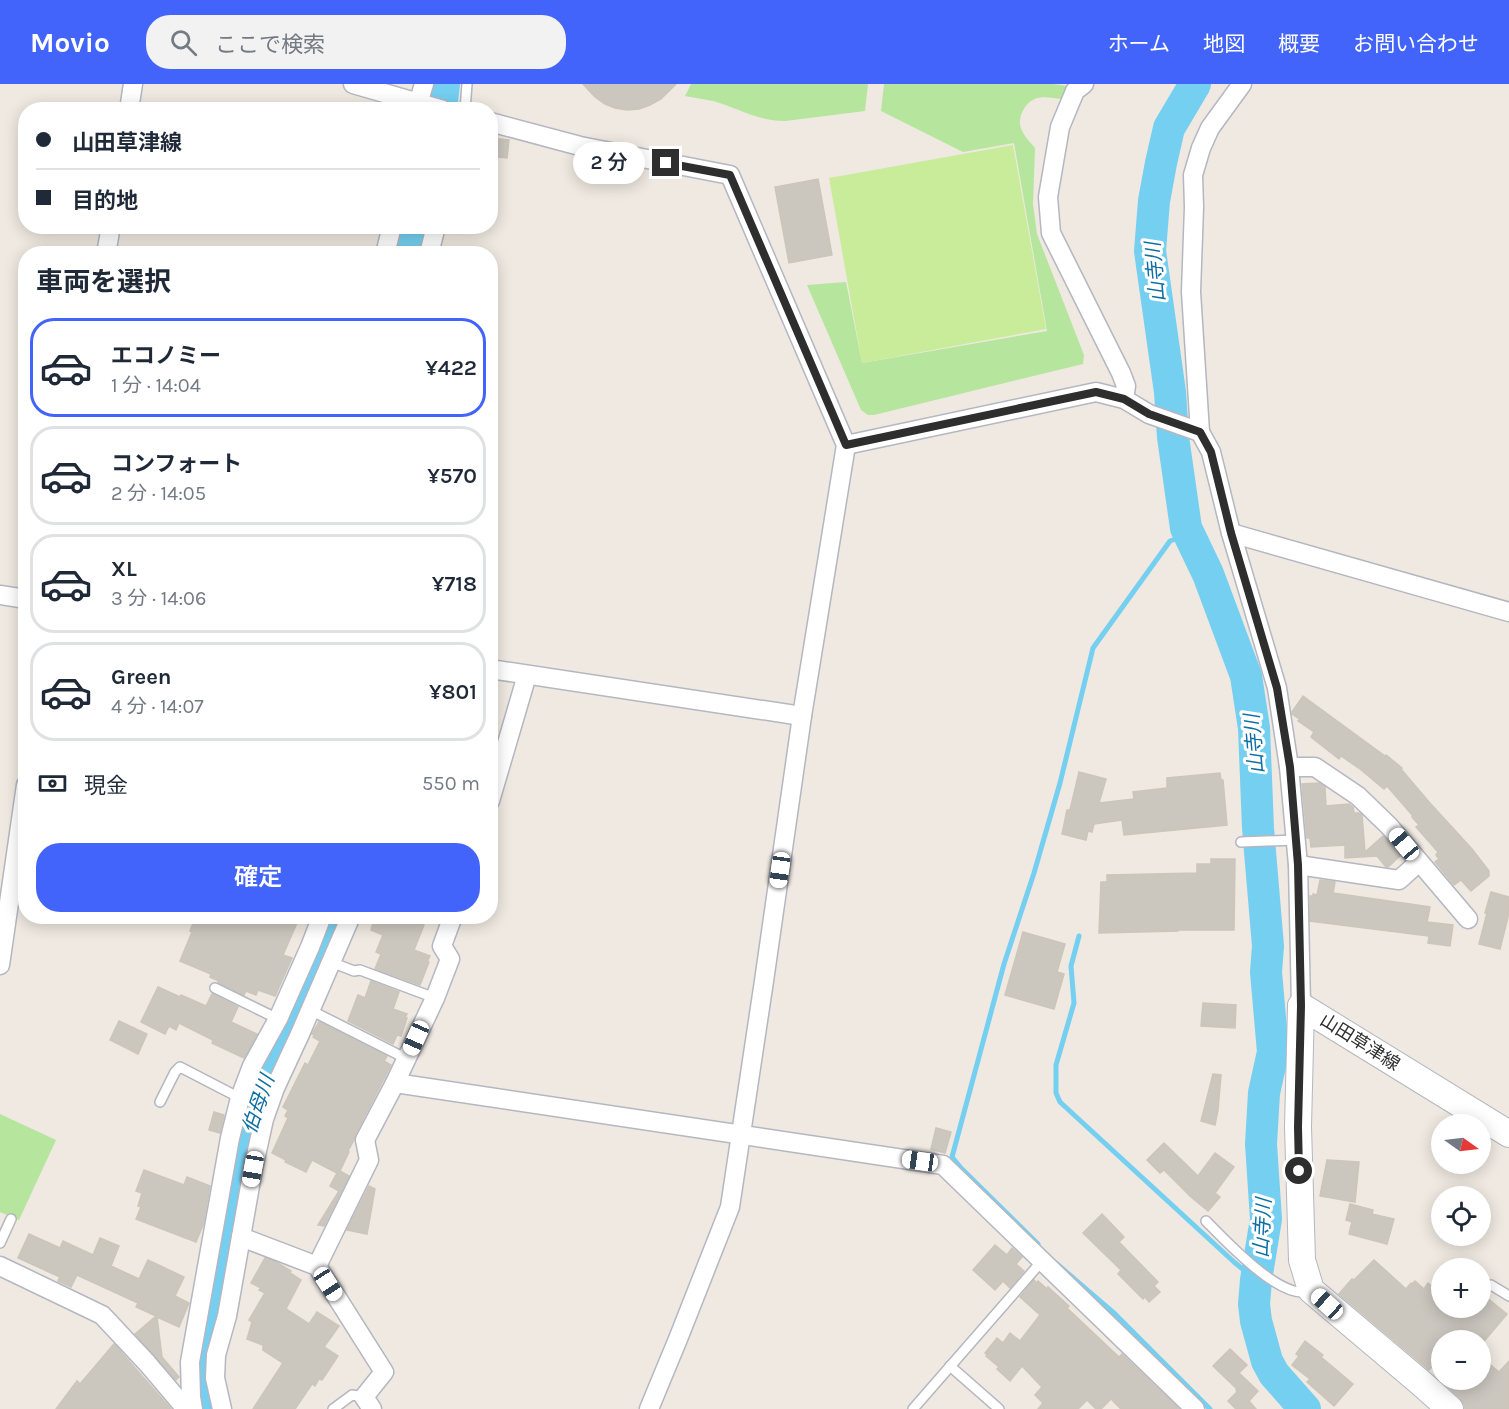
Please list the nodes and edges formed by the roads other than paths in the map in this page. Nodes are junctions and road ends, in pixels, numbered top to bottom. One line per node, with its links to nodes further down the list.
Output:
1 (132, 84): 7 (street)
2 (353, 84): 8 (street)
3 (424, 84): 9 (street)
4 (467, 84): 10 (lane)
5 (1084, 84): 12 (street)
6 (1242, 84): 13 (street)
7 (130, 102)
8 (406, 102)
9 (419, 102)
10 (466, 102)
11 (498, 124): 14 (street)
12 (1124, 399): 13 (street); 14 (street)
13 (1194, 430): 15 (street)
14 (846, 445): 21 (street)
15 (1231, 533): 18 (street); 22 (street)
16 (0, 595): 17 (street)
17 (18, 597)
18 (1509, 612)
19 (498, 670): 20 (street)
20 (527, 675): 21 (street); 23 (street)
21 (802, 716): 45 (street)
22 (1290, 767): 25 (street); 27 (street)
23 (498, 774)
24 (18, 840): 34 (street)
25 (1295, 840): 26 (lane); 28 (street)
26 (1241, 842)
27 (1419, 862): 28 (street); 29 (street)
28 (1298, 865): 37 (street)
29 (1468, 919)
30 (319, 924): 39 (street)
31 (348, 924): 33 (street)
32 (450, 924): 36 (street)
33 (331, 962): 36 (lane); 38 (street)
34 (0, 965)
35 (215, 988): 39 (lane)
36 (435, 998): 40 (street)
37 (1301, 1006): 44 (main road, 山田草津線); 54 (main road, 山田草津線)
38 (310, 1010): 40 (lane); 48 (street)
39 (278, 1019): 42 (street)
40 (407, 1059): 41 (street)
41 (395, 1083): 45 (street); 52 (street)
42 (240, 1098): 43 (lane); 60 (street)
43 (160, 1102)
44 (1509, 1134)
45 (740, 1135): 50 (street); 62 (street)
46 (11, 1220): 49 (lane)
47 (1206, 1221): 54 (lane)
48 (241, 1237): 52 (street); 58 (street)
49 (0, 1243)
50 (1042, 1261): 56 (lane); 65 (street)
51 (0, 1266): 59 (street)
52 (317, 1266): 57 (street)
53 (1491, 1285): 55 (lane)
54 (1311, 1290): 66 (main road)
55 (1509, 1296)
56 (950, 1366): 63 (lane); 64 (lane)
57 (368, 1403): 61 (lane)
58 (221, 1406): 60 (street)
59 (186, 1409)
60 (195, 1409)
61 (333, 1409)
62 (649, 1409)
63 (913, 1409)
64 (999, 1409)
65 (1195, 1409)
66 (1450, 1409)

